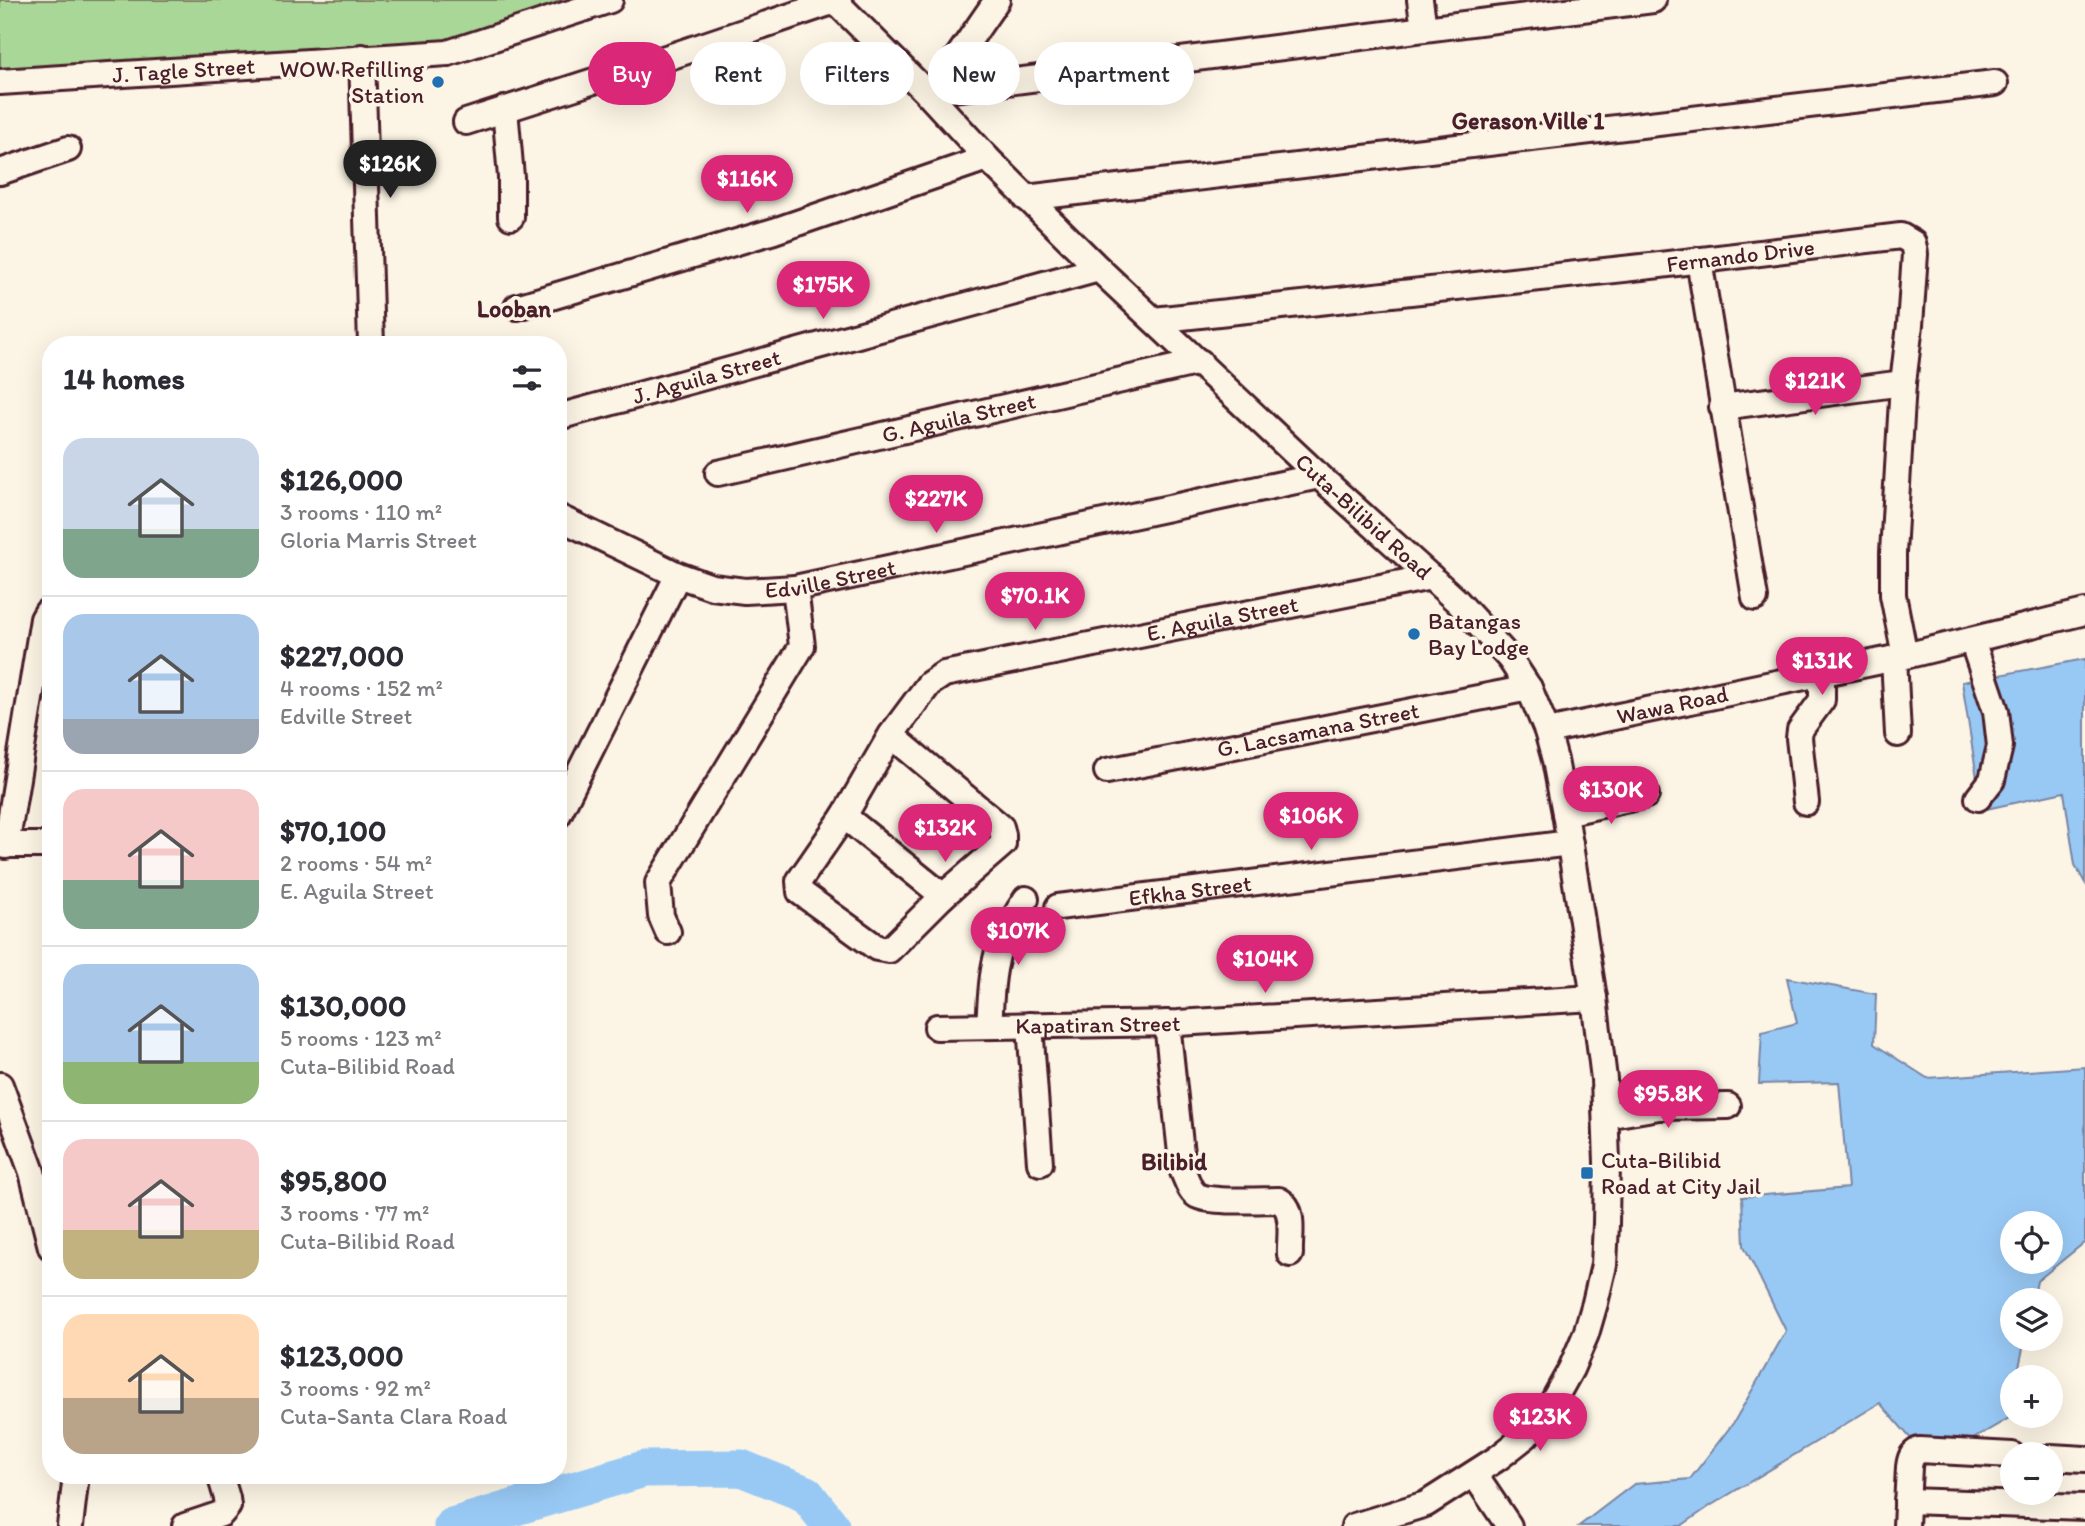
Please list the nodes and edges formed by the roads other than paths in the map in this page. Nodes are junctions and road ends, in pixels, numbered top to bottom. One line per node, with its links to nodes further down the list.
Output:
1 (610, 0): 8 (street, J. Tagle Street)
2 (997, 0): 7 (street)
3 (1420, 0): 6 (street)
4 (1653, 0): 6 (street)
5 (835, 1): 12 (street, Cuta-Bilibid Road); 14 (street)
6 (1424, 28): 9 (street)
7 (968, 42)
8 (362, 58): 10 (street, J. Tagle Street); 25 (street)
9 (1020, 81)
10 (0, 82)
11 (1995, 83): 19 (street)
12 (928, 85)
13 (946, 105): 17 (street, Cuta-Bilibid Road)
14 (505, 109): 15 (street); 20 (street)
15 (466, 122)
16 (68, 149): 18 (street)
17 (987, 158): 19 (street, Cuta-Bilibid Road); 23 (street)
18 (0, 172)
19 (1026, 198): 22 (street, Cuta-Bilibid Road)
20 (511, 217)
21 (1699, 260): 24 (street, Fernando Drive); 27 (street, Fernando Drive); 28 (street)
22 (1100, 269): 24 (street, Cuta-Bilibid Road); 29 (street, J. Aguila Street)
23 (517, 307)
24 (1154, 320): 26 (street, Cuta-Bilibid Road)
25 (371, 336)
26 (1200, 362): 30 (street, G. Aguila Street); 31 (street, Cuta-Bilibid Road)
27 (1903, 383): 28 (street); 40 (street, Fernando Drive)
28 (1722, 407): 36 (street)
29 (567, 415)
30 (718, 473)
31 (1319, 476): 34 (street, Cuta-Bilibid Road); 35 (street, Edville Street)
32 (567, 521): 33 (street, Edville Street)
33 (678, 575): 35 (street, Edville Street); 48 (street)
34 (1431, 577): 42 (street, Cuta-Bilibid Road); 45 (street, E. Aguila Street)
35 (795, 588): 59 (street)
36 (1755, 598)
37 (2085, 612): 39 (street, Wawa Road)
38 (42, 624): 54 (street)
39 (1972, 640): 40 (street, Wawa Road); 49 (street)
40 (1899, 657): 41 (street, Wawa Road); 44 (street, Fernando Drive)
41 (1822, 673): 43 (street, Wawa Road); 50 (street)
42 (1528, 688): 43 (street, Cuta-Bilibid Road); 46 (street, G. Lacsamana Street)
43 (1547, 731): 51 (street, Cuta-Bilibid Road)
44 (1898, 734)
45 (891, 735): 52 (street, E. Aguila Street); 56 (street)
46 (1107, 771)
47 (1646, 794): 51 (street)
48 (567, 797)
49 (1978, 798)
50 (1806, 802)
51 (1565, 813): 53 (street, Cuta-Bilibid Road)
52 (844, 816): 56 (street); 56 (street, E. Aguila Street)
53 (1570, 843): 58 (street, Efkha Street); 60 (street, Cuta-Bilibid Road)
54 (3, 845): 55 (street)
55 (42, 845)
56 (943, 896)
57 (1026, 899): 63 (street)
58 (1058, 906)
59 (668, 932)
60 (1594, 998): 61 (street, Kapatiran Street); 67 (street, Cuta-Bilibid Road)
61 (1167, 1023): 62 (street, Kapatiran Street); 70 (street)
62 (1030, 1025): 63 (street, Kapatiran Street); 68 (street)
63 (989, 1026): 64 (street, Kapatiran Street)
64 (937, 1027)
65 (0, 1085): 69 (street)
66 (1728, 1106): 67 (street)
67 (1606, 1115): 74 (street, Cuta-Bilibid Road)
68 (1040, 1163)
69 (42, 1211)
70 (1290, 1254)
71 (2000, 1454): 77 (street)
72 (2063, 1458): 73 (street)
73 (2085, 1459)
74 (1474, 1474): 81 (street, Cuta-Bilibid Road); 82 (street)
75 (75, 1484): 79 (street)
76 (223, 1484): 80 (street)
77 (1907, 1501): 78 (street); 83 (street)
78 (2085, 1507)
79 (69, 1526)
80 (186, 1526)
81 (1354, 1526)
82 (1509, 1526)
83 (1906, 1526)

